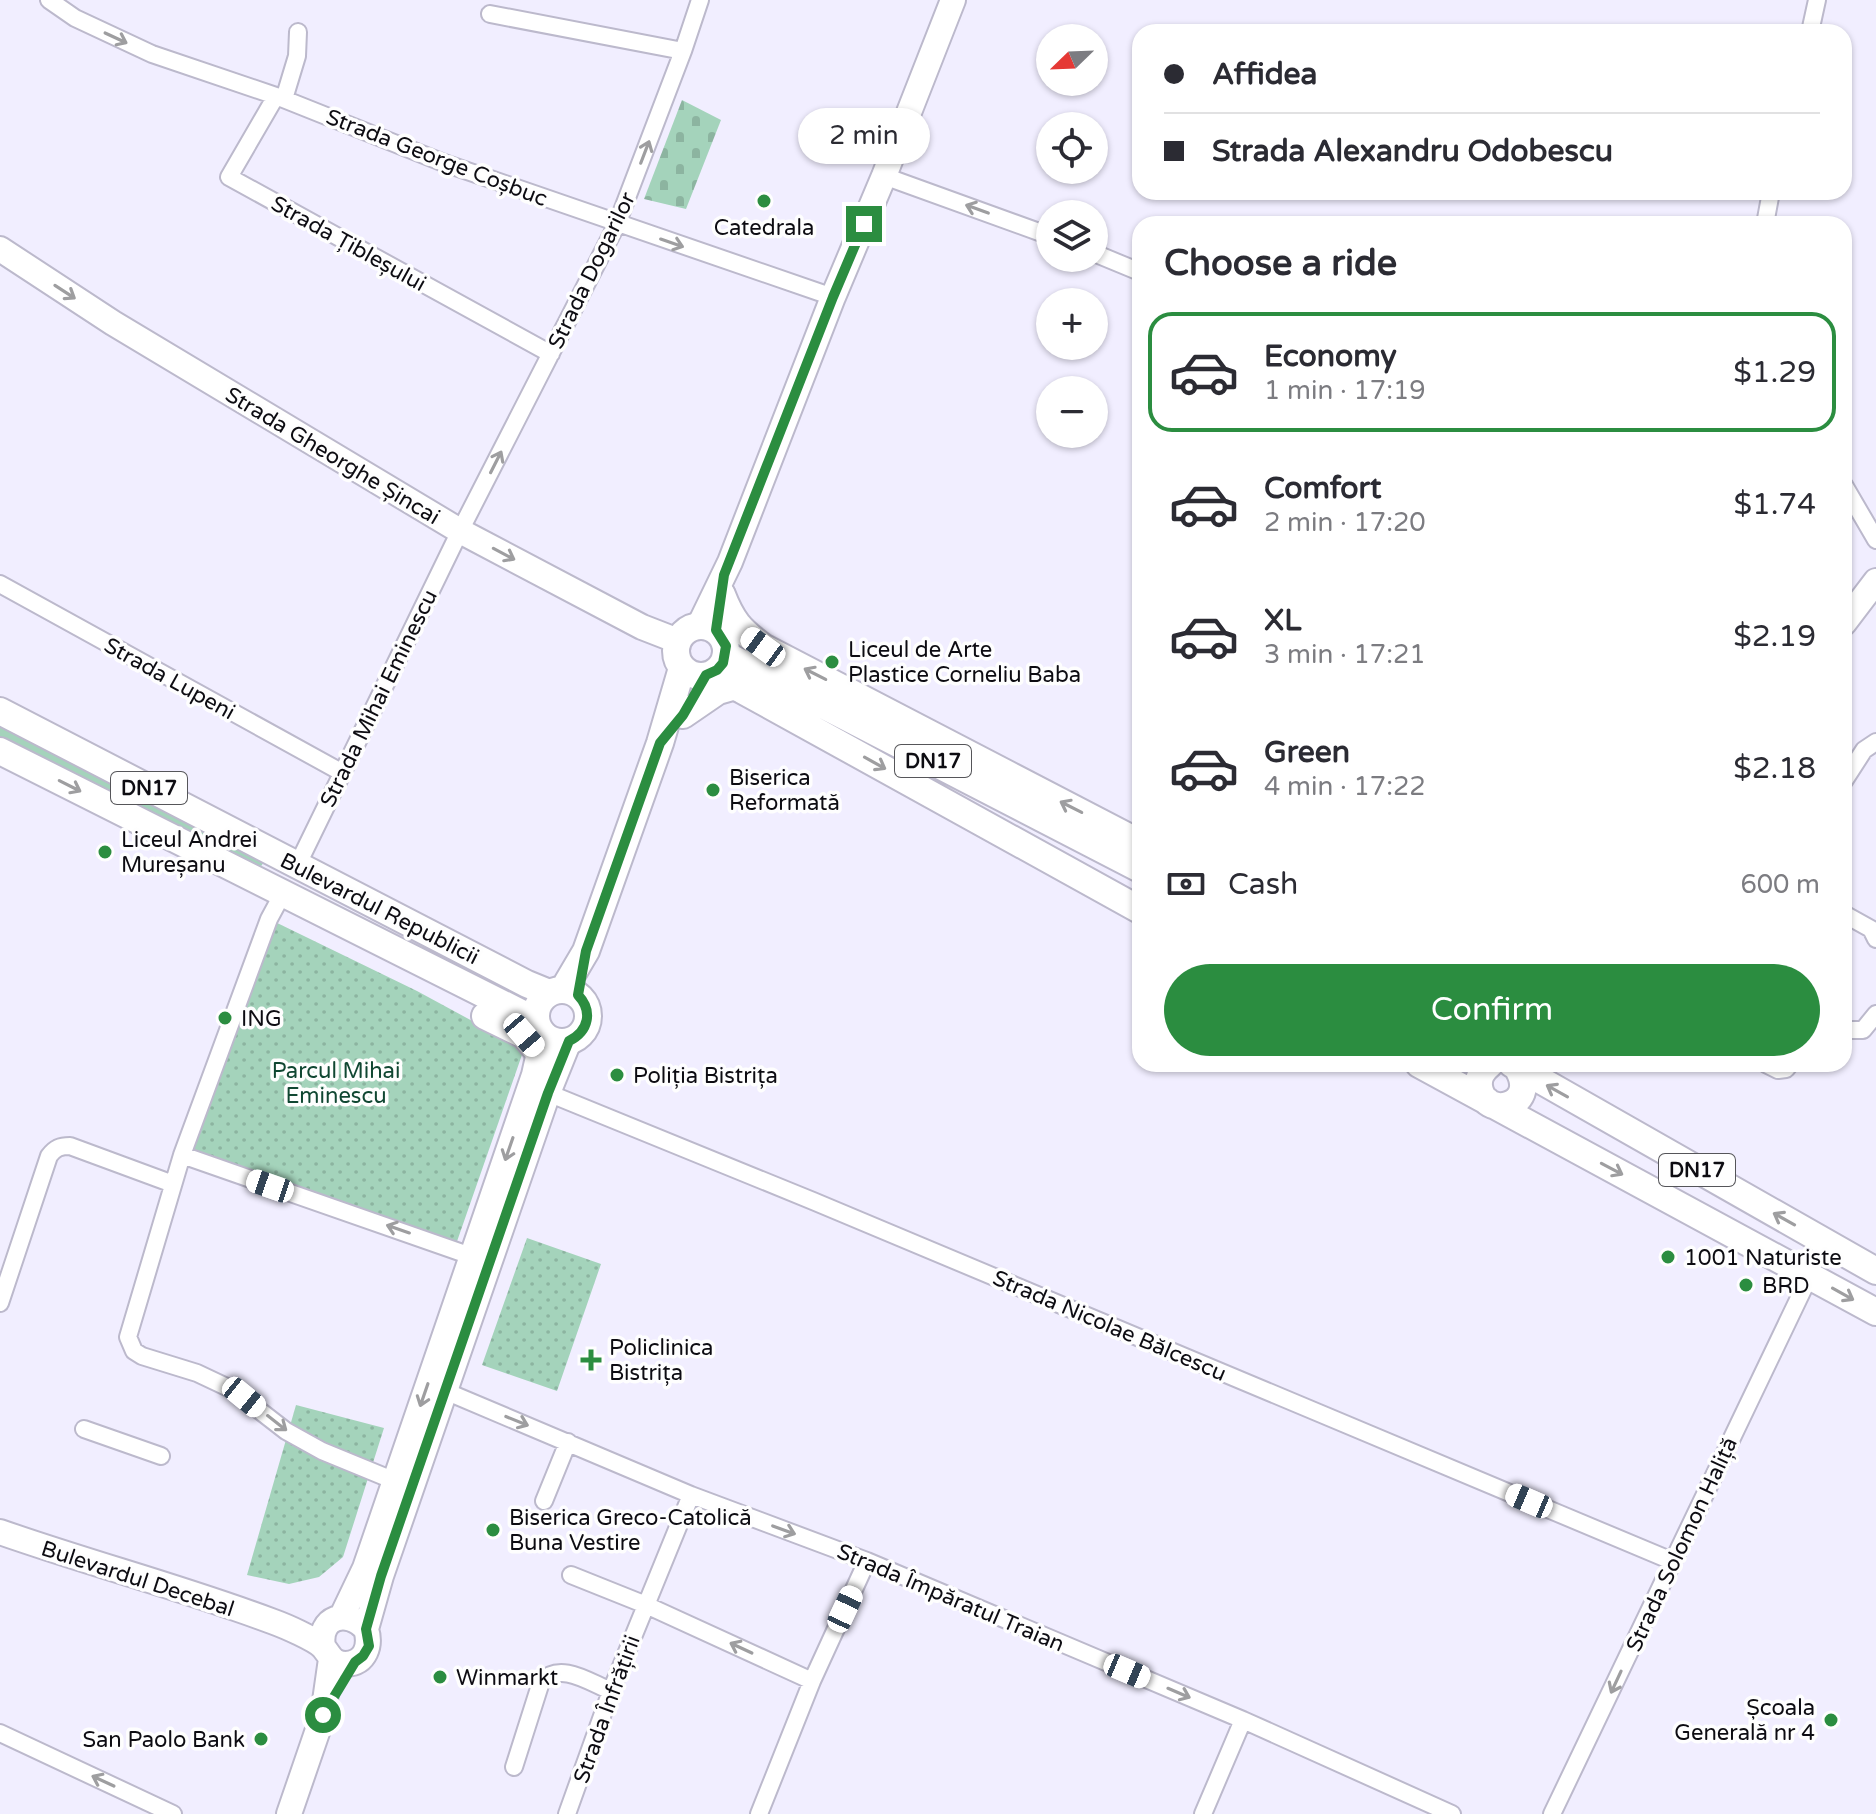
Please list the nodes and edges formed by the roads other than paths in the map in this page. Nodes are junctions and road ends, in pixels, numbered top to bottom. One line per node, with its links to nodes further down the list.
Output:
1 (49, 0): 9 (street, Strada George Coșbuc, one-way to 9)
2 (700, 0): 8 (street, Strada Dogarilor)
3 (953, 0): 10 (main road)
4 (1817, 0): 6 (street)
5 (490, 14): 8 (street)
6 (1812, 24)
7 (298, 32): 9 (street)
8 (683, 51): 11 (street, Strada Dogarilor, one-way to 8)
9 (280, 98): 11 (street, Strada George Coșbuc); 17 (street, Strada Țibleșului)
10 (884, 176): 12 (street, one-way to 10); 16 (main road)
11 (617, 224): 16 (street, Strada George Coșbuc, one-way to 16); 17 (street, Strada Dogarilor)
12 (1036, 231)
13 (0, 249): 19 (main road, Strada Gheorghe Șincai, one-way to 19)
14 (1108, 259): 15 (street)
15 (1132, 269)
16 (833, 297): 22 (main road)
17 (551, 354): 19 (street, Strada Dogarilor, one-way to 17)
18 (1852, 499): 20 (street)
19 (460, 531): 25 (main road, Strada Gheorghe Șincai, one-way to 25); 31 (street, Strada Mihai Eminescu)
20 (1876, 540)
21 (0, 584): 31 (street, Strada Lupeni)
22 (723, 585): 25 (main road); 32 (main road, one-way to 22)
23 (1872, 596): 24 (main road)
24 (1852, 615)
25 (706, 657): 28 (main road); 28 (main road); 33 (main road, DN17); 36 (main road, DN17, one-way to 36)
26 (0, 711): 34 (main road, Bulevardul Republicii / DN17)
27 (1876, 742): 30 (street)
28 (660, 743): 39 (main road)
29 (0, 751): 35 (main road, Bulevardul Republicii / DN17, one-way to 35)
30 (1852, 769)
31 (341, 772): 34 (street, Strada Mihai Eminescu)
32 (1132, 839)
33 (1132, 865)
34 (297, 866): 39 (main road, Bulevardul Republicii / DN17)
35 (283, 893): 42 (main road, Bulevardul Republicii / DN17); 42 (main road); 50 (street)
36 (1132, 905)
37 (1852, 918): 38 (street)
38 (1876, 939)
39 (563, 992): 42 (main road); 43 (main road)
40 (1876, 1014): 41 (street)
41 (1852, 1030)
42 (540, 1036): 43 (main road); 52 (main road, one-way to 52)
43 (569, 1041): 48 (main road)
44 (1434, 1072): 49 (main road, DN17)
45 (1483, 1072): 49 (main road)
46 (1520, 1072): 49 (main road, DN17)
47 (1527, 1072): 53 (main road, DN17, one-way to 47)
48 (548, 1093): 57 (main road); 66 (street, Strada Nicolae Bălcescu)
49 (1490, 1103): 54 (main road, DN17, one-way to 54)
50 (182, 1155): 51 (street); 52 (street, one-way to 50)
51 (173, 1184): 55 (street); 61 (street, one-way to 61)
52 (471, 1256): 61 (main road, one-way to 61)
53 (1876, 1271)
54 (1810, 1275): 56 (main road, DN17, one-way to 56); 66 (street, Strada Solomon Haliță)
55 (0, 1303)
56 (1876, 1312)
57 (445, 1391): 59 (street, Strada Împăratul Traian, one-way to 59); 69 (main road)
58 (84, 1429): 60 (street)
59 (568, 1442): 62 (street, Strada Împăratul Traian); 63 (street)
60 (161, 1456)
61 (395, 1481): 70 (main road)
62 (691, 1495): 65 (street, Strada Împăratul Traian, one-way to 65); 68 (street, Strada Înfrățirii)
63 (544, 1501)
64 (0, 1532): 70 (main road, Bulevardul Decebal)
65 (867, 1561): 71 (street); 73 (street, Strada Împăratul Traian, one-way to 73)
66 (1672, 1561): 82 (street, Strada Solomon Haliță, one-way to 82)
67 (571, 1575): 68 (street)
68 (646, 1605): 71 (street, Strada Înfrățirii, one-way to 68); 72 (street, Strada Înfrățirii)
69 (366, 1629): 70 (main road, Bulevardul Decebal); 70 (main road)
70 (336, 1642): 77 (main road)
71 (812, 1681): 79 (street)
72 (611, 1691): 75 (street); 78 (street, Strada Înfrățirii)
73 (1243, 1720): 80 (street); 81 (street, Strada Împăratul Traian)
74 (0, 1733): 76 (street, one-way to 74)
75 (514, 1767)
76 (173, 1814)
77 (289, 1814)
78 (567, 1814)
79 (759, 1814)
80 (1203, 1814)
81 (1452, 1814)
82 (1552, 1814)

